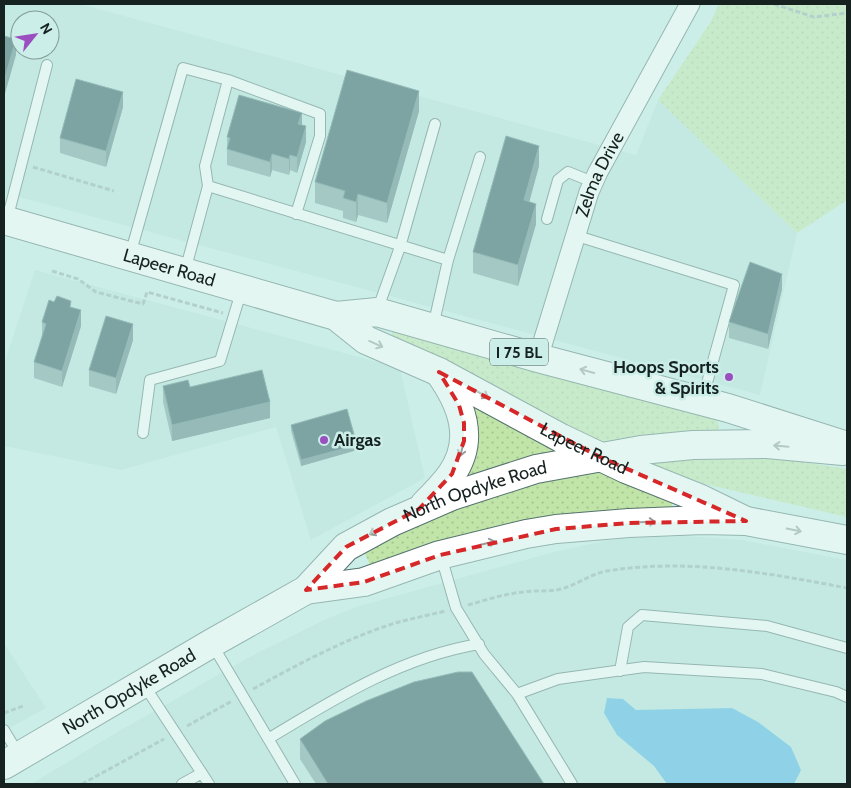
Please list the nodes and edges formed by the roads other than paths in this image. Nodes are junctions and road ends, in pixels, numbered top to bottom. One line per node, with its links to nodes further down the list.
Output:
1 (685, 5): 6 (street, Zelma Drive)
2 (47, 65): 10 (lane)
3 (228, 80): 7 (lane); 8 (lane); 13 (lane)
4 (435, 124): 12 (lane)
5 (480, 157): 14 (lane)
6 (593, 182): 9 (lane); 11 (street, Zelma Drive)
7 (208, 186): 8 (lane); 15 (lane)
8 (296, 214): 12 (lane)
9 (547, 219)
10 (5, 220): 13 (main road, Lapeer Road / I 75 BL)
11 (574, 235): 20 (street, Zelma Drive); 22 (lane)
12 (400, 247): 14 (lane); 17 (lane)
13 (130, 256): 15 (main road, Lapeer Road / I 75 BL)
14 (448, 260): 19 (lane)
15 (185, 272): 16 (main road, Lapeer Road / I 75 BL)
16 (242, 288): 18 (main road, Lapeer Road / I 75 BL); 23 (lane)
17 (376, 312): 18 (main road, Lapeer Road / I 75 BL); 19 (main road, Lapeer Road / I 75 BL)
18 (336, 316): 21 (main road, Lapeer Road / I 75 BL, one-way to 21)
19 (433, 328): 20 (main road, Lapeer Road / I 75 BL)
20 (538, 358): 22 (main road, Lapeer Road / I 75 BL, one-way to 20)
21 (439, 372): 26 (main road, Lapeer Road / I 75 BL, one-way to 26); 27 (main road, one-way to 27)
22 (702, 402): 24 (main road, Lapeer Road / I 75 BL)
23 (143, 433)
24 (847, 446)
25 (847, 452): 26 (main road, North Opdyke Road, one-way to 26)
26 (600, 458): 27 (main road, North Opdyke Road); 28 (main road, Lapeer Road / I 75 BL)
27 (419, 509): 31 (main road, North Opdyke Road, one-way to 31)
28 (746, 521): 29 (main road, Lapeer Road / I 75 BL, one-way to 29); 30 (main road, North Opdyke Road, one-way to 28)
29 (847, 540)
30 (440, 555): 31 (main road, North Opdyke Road); 33 (lane)
31 (306, 590): 32 (main road, North Opdyke Road)
32 (212, 643): 36 (main road, North Opdyke Road); 40 (lane)
33 (478, 644): 37 (lane); 40 (lane)
34 (847, 648): 35 (lane)
35 (620, 671): 37 (lane); 38 (lane)
36 (143, 683): 41 (main road, North Opdyke Road); 42 (lane)
37 (517, 694): 46 (lane)
38 (847, 697)
39 (4, 730): 41 (lane)
40 (268, 739): 45 (lane)
41 (12, 760)
42 (202, 773): 43 (lane); 44 (lane)
43 (182, 784)
44 (209, 784)
45 (295, 784)
46 (572, 784)

